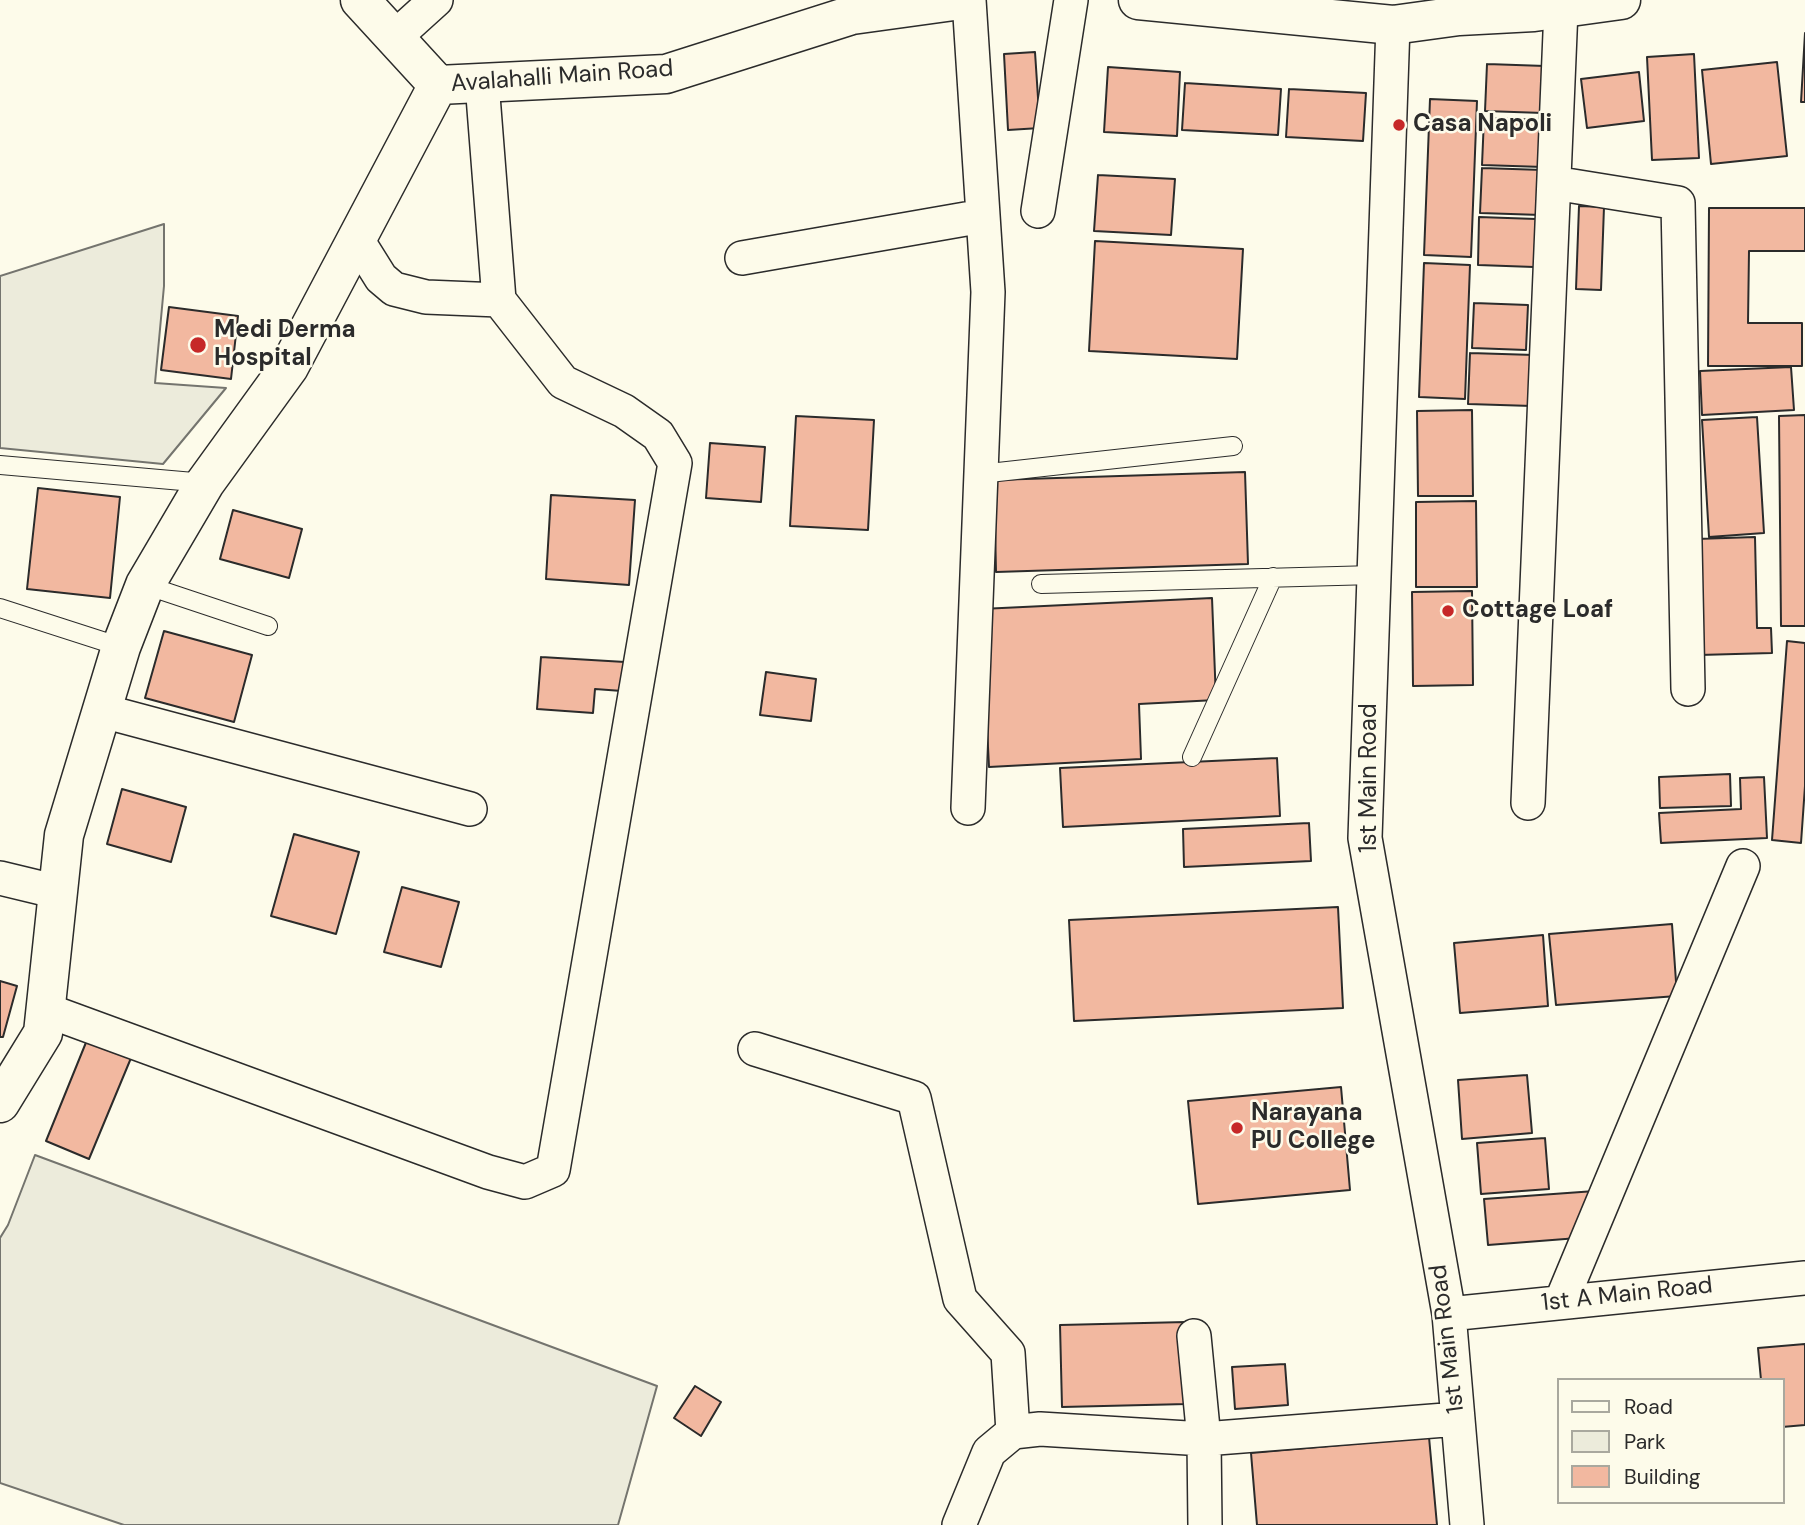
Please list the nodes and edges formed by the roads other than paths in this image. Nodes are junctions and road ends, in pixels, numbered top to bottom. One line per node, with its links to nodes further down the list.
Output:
1 (360, 0): 11 (main road, Avalahalli Main Road)
2 (436, 0): 11 (street)
3 (961, 0): 12 (main road, Avalahalli Main Road)
4 (969, 0): 16 (street)
5 (1071, 0): 15 (street)
6 (1138, 0): 10 (main road)
7 (1621, 0): 8 (main road)
8 (1544, 7): 9 (main road); 14 (street)
9 (1459, 8): 10 (main road)
10 (1393, 25): 24 (street, 1st Main Road)
11 (394, 37): 13 (main road, Avalahalli Main Road)
12 (482, 83): 13 (main road, Avalahalli Main Road); 19 (street)
13 (438, 85): 17 (main road)
14 (1554, 183): 31 (street); 34 (street)
15 (1038, 211)
16 (983, 216): 18 (street); 22 (street)
17 (356, 238): 19 (street); 23 (main road)
18 (742, 258)
19 (499, 300): 40 (street)
20 (1233, 446): 22 (lane)
21 (0, 465): 23 (lane)
22 (981, 474): 35 (street)
23 (205, 482): 27 (main road)
24 (1374, 575): 25 (lane); 45 (street, 1st Main Road)
25 (1273, 577): 26 (lane); 33 (lane)
26 (1041, 584)
27 (145, 585): 29 (lane); 30 (main road)
28 (0, 608): 30 (lane)
29 (268, 626)
30 (121, 647): 32 (main road)
31 (1688, 689)
32 (103, 711): 36 (street); 39 (main road)
33 (1192, 757)
34 (1528, 803)
35 (968, 808)
36 (470, 809)
37 (1743, 866): 44 (street)
38 (0, 877): 39 (street)
39 (58, 892): 40 (main road)
40 (46, 1010): 42 (main road)
41 (755, 1049): 48 (street)
42 (0, 1103)
43 (1805, 1278): 44 (street, 1st A Main Road)
44 (1561, 1302): 45 (street, 1st A Main Road)
45 (1449, 1314): 47 (street, 1st Main Road)
46 (1194, 1336): 49 (street)
47 (1458, 1419): 49 (street); 52 (street, 1st Main Road)
48 (1013, 1432): 49 (street); 50 (street)
49 (1204, 1439): 51 (street)
50 (960, 1525)
51 (1205, 1525)
52 (1467, 1525)

